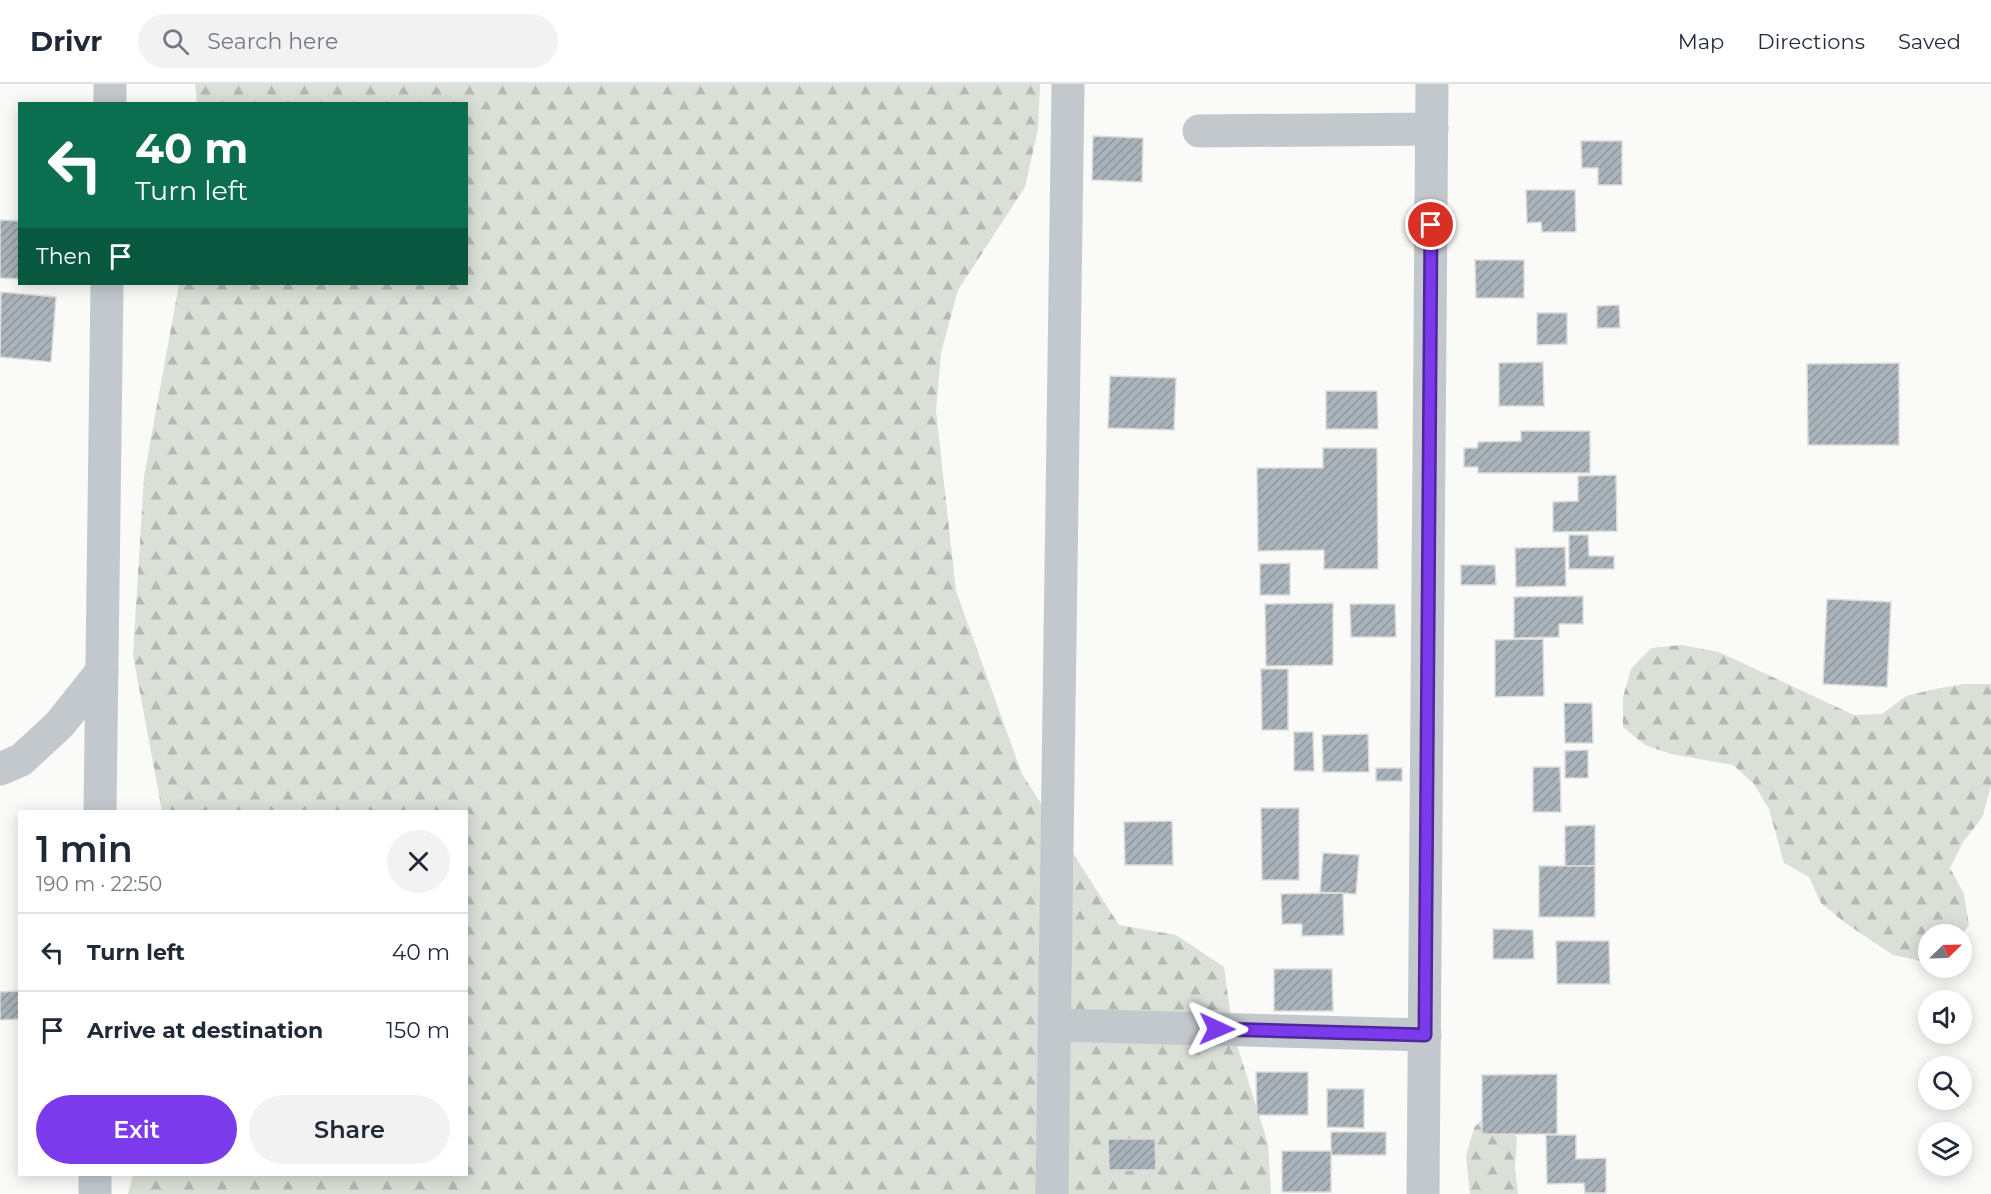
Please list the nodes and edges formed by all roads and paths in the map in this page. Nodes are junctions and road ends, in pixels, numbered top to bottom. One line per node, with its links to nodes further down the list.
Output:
1 (110, 84): 4 (street)
2 (1068, 84): 11 (street)
3 (1432, 84): 5 (street)
4 (110, 102)
5 (1432, 129): 6 (street); 12 (street)
6 (1199, 131)
7 (107, 285): 8 (street)
8 (102, 671): 9 (street); 10 (street)
9 (0, 769)
10 (100, 810)
11 (1055, 1024): 12 (street); 15 (street)
12 (1425, 1035): 16 (street)
13 (95, 1176): 14 (street)
14 (95, 1194)
15 (1052, 1194)
16 (1423, 1194)

